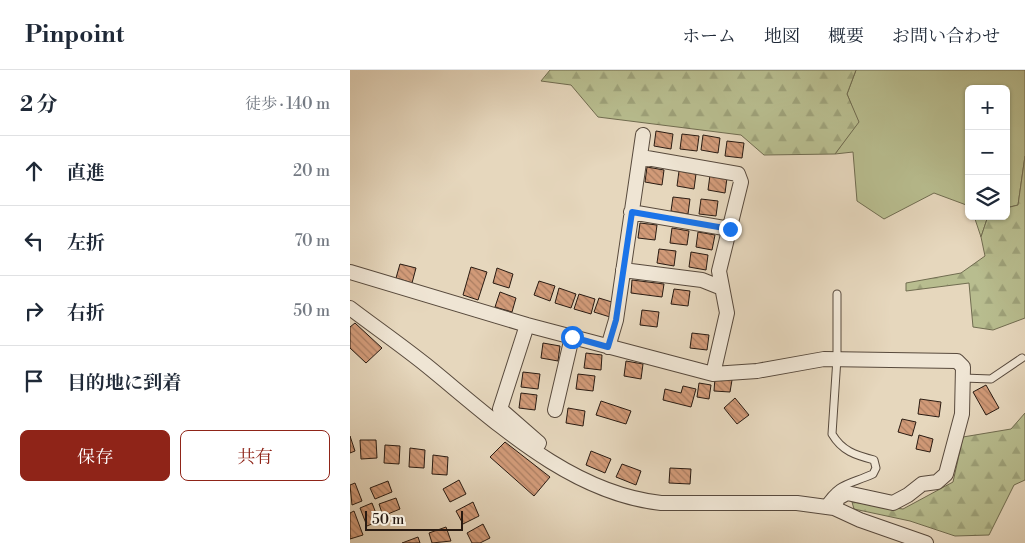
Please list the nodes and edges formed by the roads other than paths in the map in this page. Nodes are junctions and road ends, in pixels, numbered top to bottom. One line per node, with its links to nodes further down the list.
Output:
1 (643, 134): 2 (street)
2 (641, 157): 3 (street); 4 (street)
3 (632, 212): 4 (street); 5 (street)
4 (730, 229): 7 (street)
5 (623, 270): 7 (street); 12 (street)
6 (350, 272): 10 (street)
7 (722, 288): 15 (street)
8 (837, 294): 13 (lane)
9 (350, 308): 18 (street)
10 (526, 325): 11 (street); 18 (street)
11 (572, 337): 12 (street); 17 (street)
12 (608, 347): 15 (street)
13 (837, 358): 15 (street); 16 (street); 19 (lane)
14 (1022, 358): 16 (lane)
15 (713, 374)
16 (963, 378): 19 (street)
17 (555, 410)
18 (534, 450): 19 (street)
19 (828, 508): 20 (street)
20 (926, 543)

